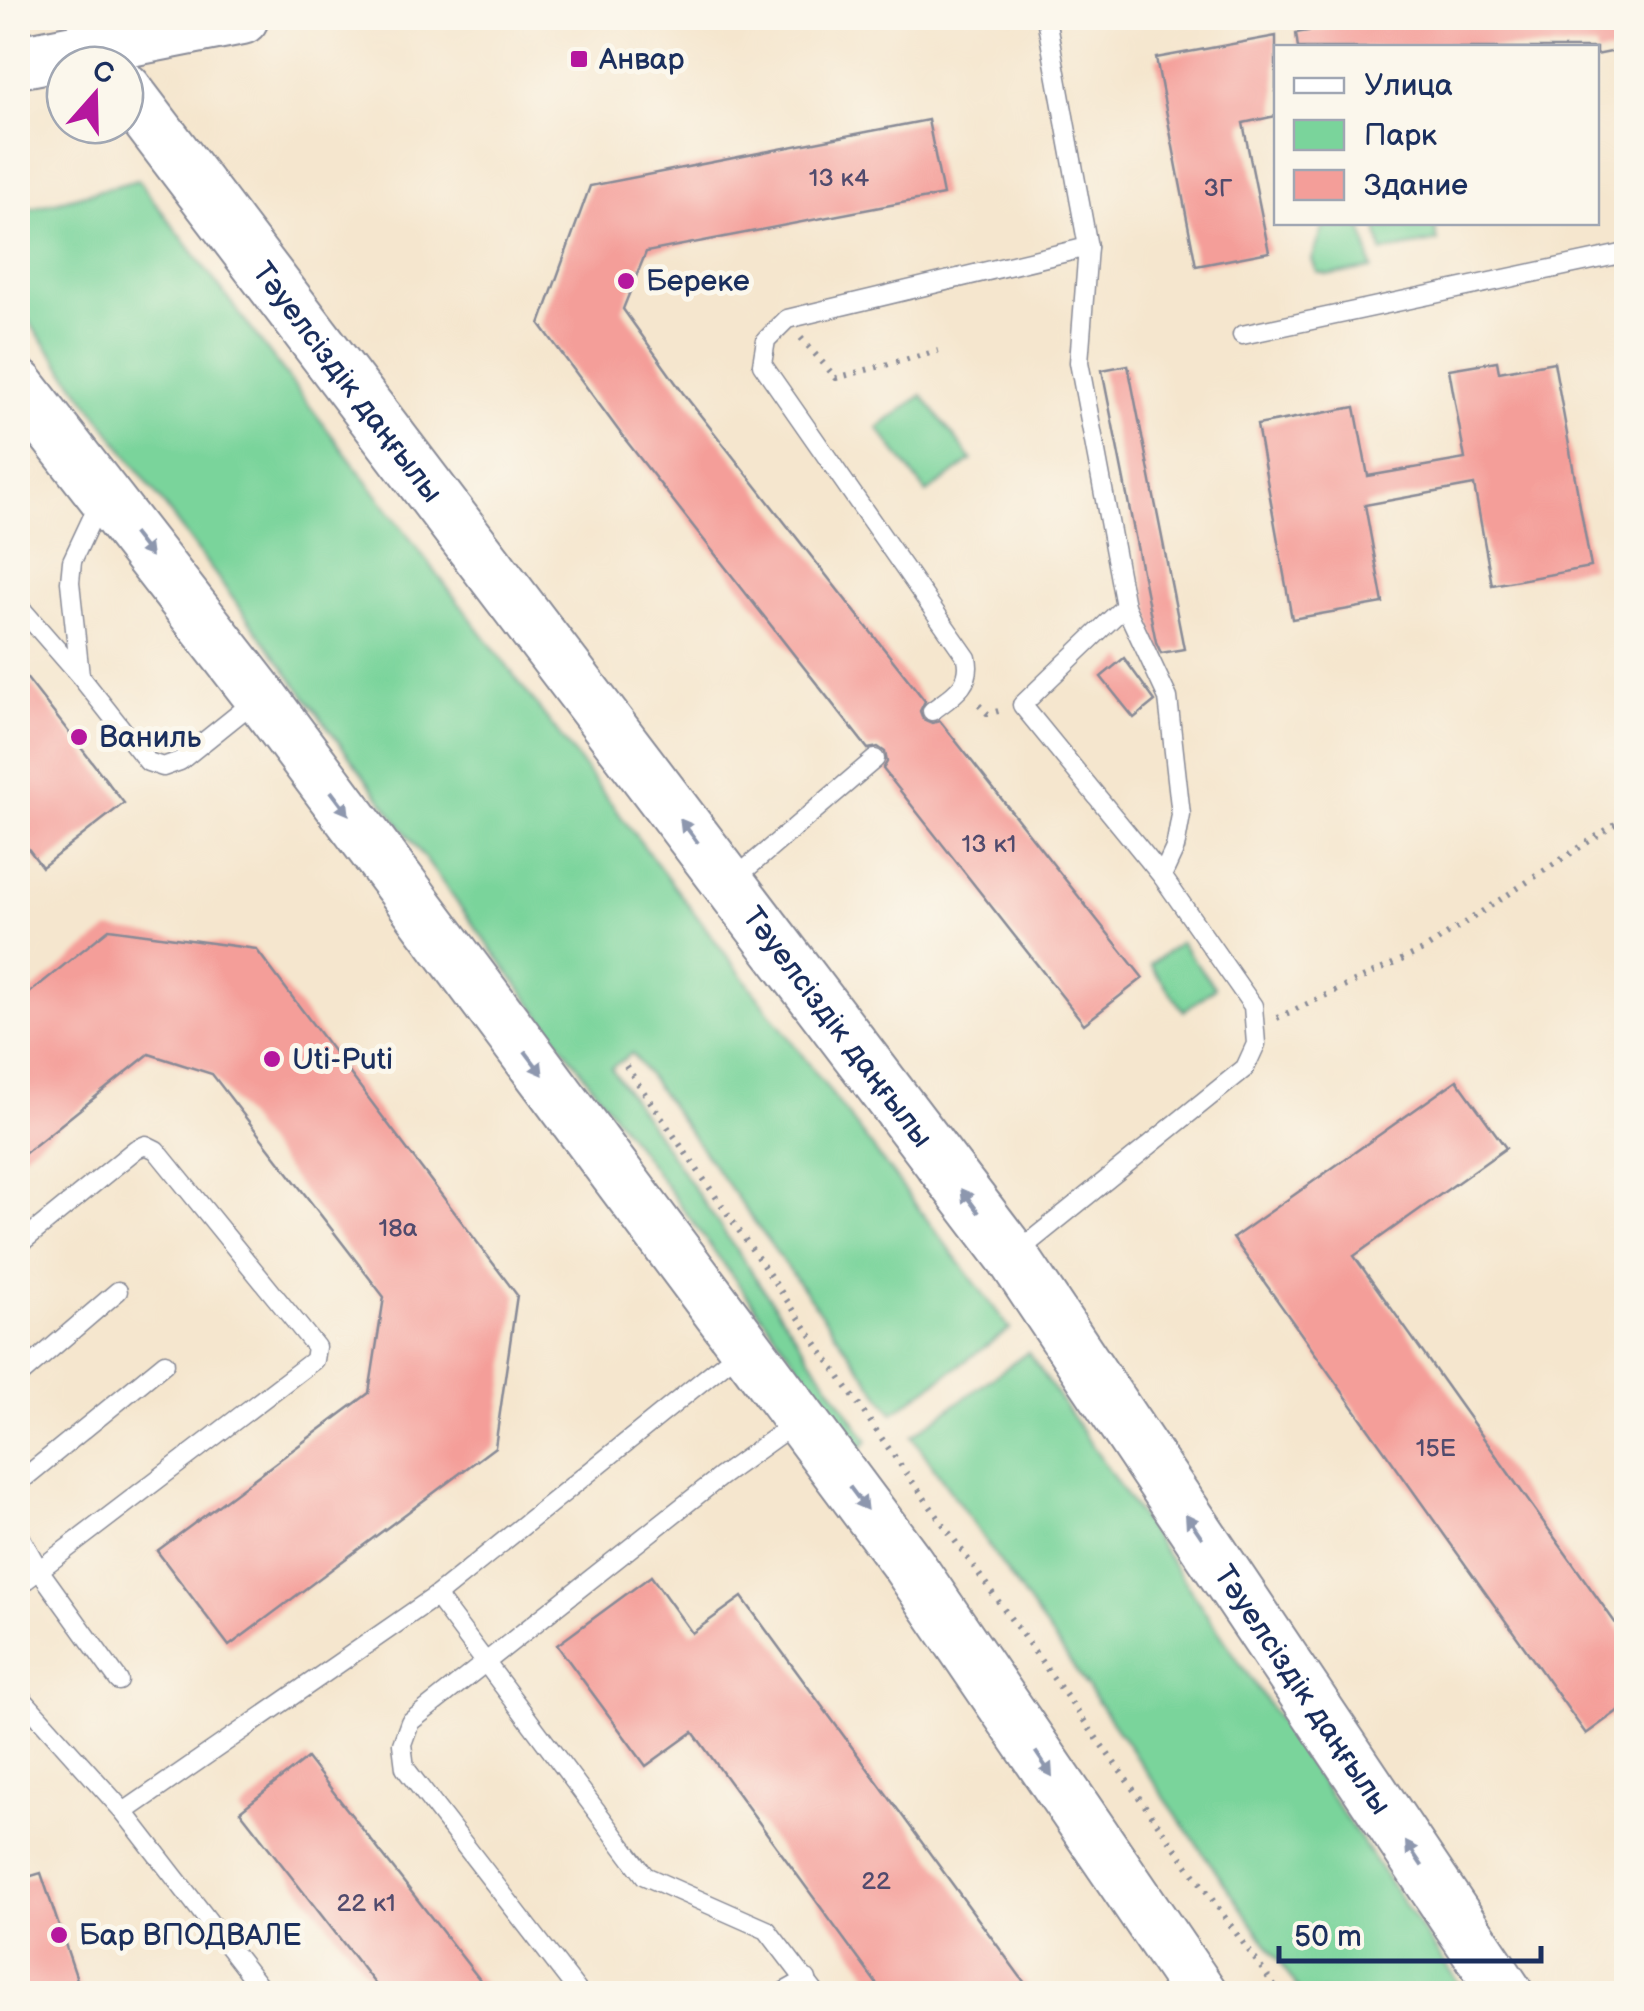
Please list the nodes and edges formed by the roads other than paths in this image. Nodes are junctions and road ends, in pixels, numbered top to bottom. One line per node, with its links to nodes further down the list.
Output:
1 (242, 18): 3 (street)
2 (1046, 18): 6 (lane)
3 (88, 43): 4 (street)
4 (18, 62)
5 (145, 116): 18 (street, Тәуелсіздік даңғылы, one-way to 5)
6 (1088, 247): 12 (lane); 15 (lane)
7 (1626, 253): 8 (lane)
8 (1242, 335)
9 (18, 385): 10 (street)
10 (103, 495): 13 (lane); 14 (street, one-way to 14)
11 (18, 605): 13 (lane)
12 (1125, 606): 17 (lane); 17 (lane)
13 (80, 676): 14 (lane)
14 (260, 696): 22 (street, one-way to 22)
15 (932, 711)
16 (876, 759): 18 (lane)
17 (1162, 876): 20 (lane)
18 (729, 884): 20 (street, Тәуелсіздік даңғылы, one-way to 18)
19 (18, 1245): 28 (lane)
20 (1012, 1256): 40 (street, Тәуелсіздік даңғылы, one-way to 20)
21 (118, 1291): 24 (lane)
22 (746, 1346): 25 (street); 30 (lane)
23 (165, 1363): 26 (lane)
24 (18, 1377)
25 (800, 1420): 31 (lane); 39 (street, one-way to 39)
26 (18, 1483)
27 (18, 1534): 28 (lane)
28 (38, 1570): 29 (lane); 32 (lane)
29 (18, 1586)
30 (436, 1596): 31 (lane); 34 (lane)
31 (486, 1662): 35 (lane); 37 (lane)
32 (119, 1681)
33 (18, 1694): 34 (lane)
34 (124, 1812): 36 (lane)
35 (812, 1986): 38 (lane)
36 (265, 1994)
37 (580, 1994)
38 (780, 1994)
39 (1201, 1994)
40 (1507, 1994)

